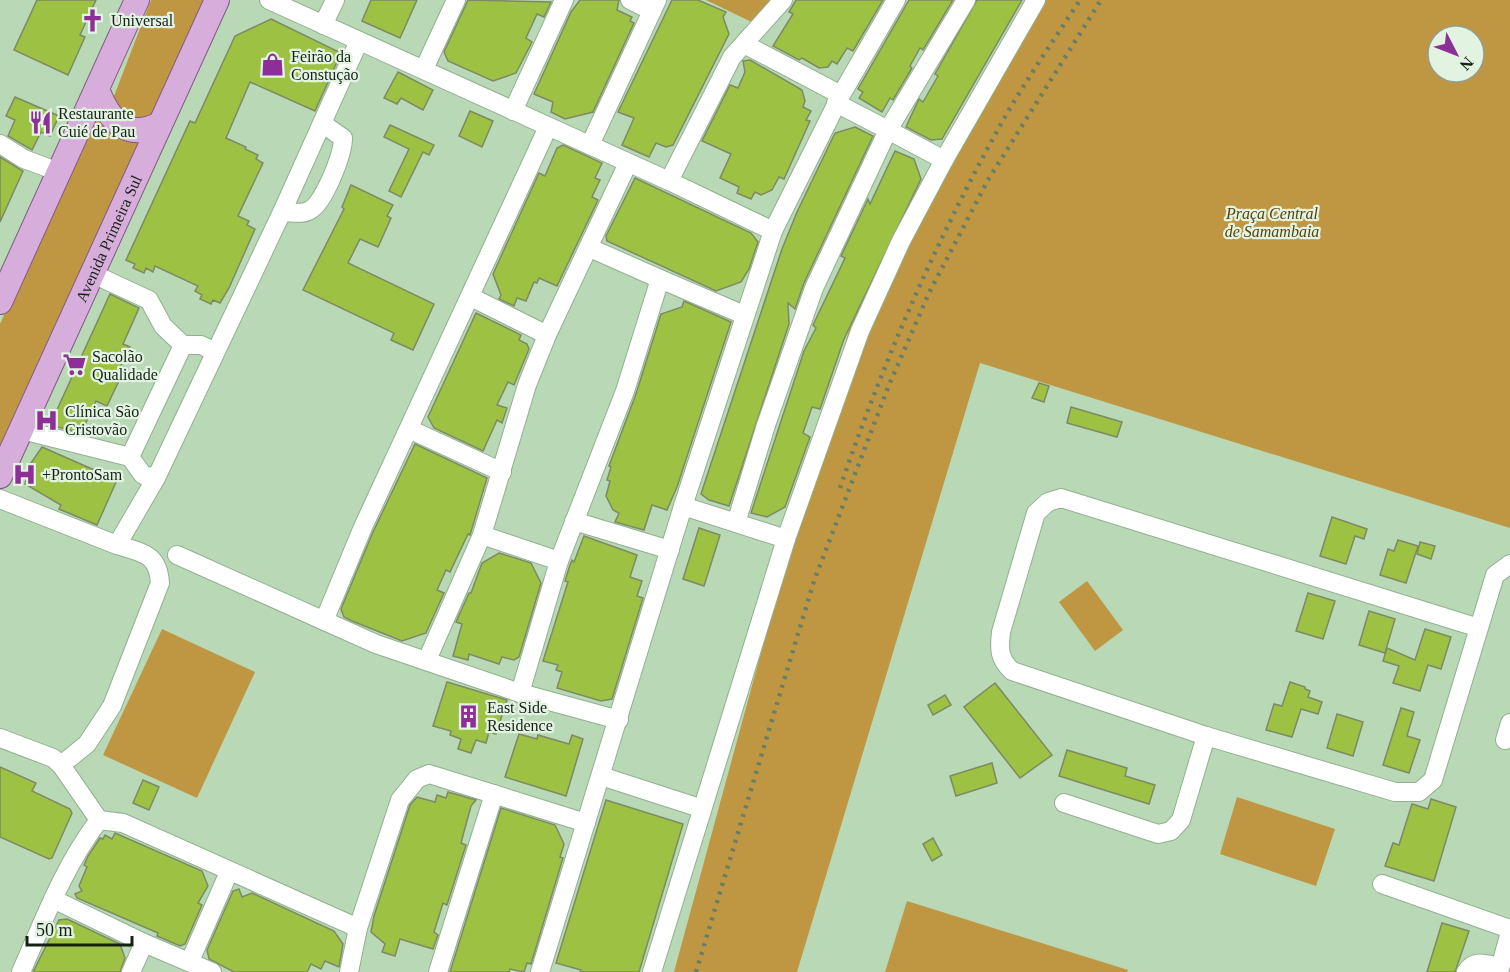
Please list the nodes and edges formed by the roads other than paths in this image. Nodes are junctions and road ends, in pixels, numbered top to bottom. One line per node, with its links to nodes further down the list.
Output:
1 (137, 0): 17 (main road)
2 (217, 0): 20 (main road, Avenida Primeira Sul)
3 (269, 0): 13 (street)
4 (335, 0): 13 (street)
5 (456, 0): 16 (street)
6 (564, 0): 19 (street)
7 (630, 0): 12 (street)
8 (783, 0): 15 (street)
9 (897, 0): 18 (street)
10 (966, 0): 23 (street)
11 (1036, 0): 26 (street)
12 (655, 6): 25 (street)
13 (323, 26): 14 (street)
14 (360, 41): 16 (street); 21 (street)
15 (746, 45): 18 (street); 29 (street)
16 (424, 69): 19 (street)
17 (97, 88): 20 (main road); 28 (main road)
18 (838, 99): 23 (street); 31 (street)
19 (513, 111): 22 (street)
20 (160, 124): 33 (main road, Avenida Primeira Sul)
21 (323, 124): 30 (street); 30 (street)
22 (548, 128): 25 (street); 35 (street)
23 (888, 130): 26 (street); 50 (street)
24 (0, 144): 28 (street)
25 (590, 145): 27 (street)
26 (944, 160): 52 (street)
27 (628, 163): 29 (street); 32 (street)
28 (59, 172): 36 (main road)
29 (669, 181): 31 (street)
30 (282, 212): 40 (street)
31 (773, 231): 37 (street)
32 (590, 248): 34 (street); 38 (street)
33 (93, 274): 39 (street); 42 (main road, Avenida Primeira Sul)
34 (660, 279): 37 (street); 49 (street)
35 (471, 297): 38 (street); 41 (street)
36 (0, 302)
37 (744, 315): 48 (street)
38 (547, 335): 44 (street)
39 (183, 345): 40 (street); 43 (street)
40 (215, 352): 46 (street)
41 (409, 429): 44 (street); 58 (street)
42 (22, 430): 43 (street); 45 (main road, Avenida Primeira Sul)
43 (130, 457): 46 (street)
44 (502, 472): 51 (street)
45 (0, 476)
46 (156, 478): 53 (street)
47 (0, 499): 53 (street)
48 (683, 506): 50 (street); 54 (street)
49 (574, 521): 54 (street); 56 (street)
50 (736, 523): 52 (street)
51 (482, 535): 56 (street); 60 (street)
52 (786, 539): 69 (street)
53 (117, 544): 65 (street)
54 (670, 550): 62 (street)
55 (177, 555): 58 (street)
56 (559, 561): 61 (street)
57 (1510, 564): 59 (street)
58 (324, 621): 60 (street)
59 (1479, 628): 63 (street); 63 (street)
60 (427, 660): 61 (street)
61 (520, 693): 62 (street)
62 (619, 720): 66 (street)
63 (1206, 736): 68 (street)
64 (0, 738): 65 (street)
65 (62, 765): 70 (street)
66 (601, 776): 69 (street); 71 (street)
67 (494, 795): 71 (street); 75 (street); 84 (street)
68 (1064, 803)
69 (700, 808): 86 (street)
70 (99, 820): 72 (street); 74 (street)
71 (586, 823): 85 (street)
72 (229, 872): 75 (street); 78 (street)
73 (1382, 884): 76 (street)
74 (53, 899): 77 (street); 80 (street)
75 (358, 928): 83 (street)
76 (1510, 934): 79 (street)
77 (144, 943): 78 (street); 81 (street)
78 (190, 961): 82 (street)
79 (1499, 970): 87 (street)
80 (21, 972)
81 (131, 972)
82 (212, 972)
83 (349, 972)
84 (438, 972)
85 (540, 972)
86 (652, 972)
87 (1466, 972)

